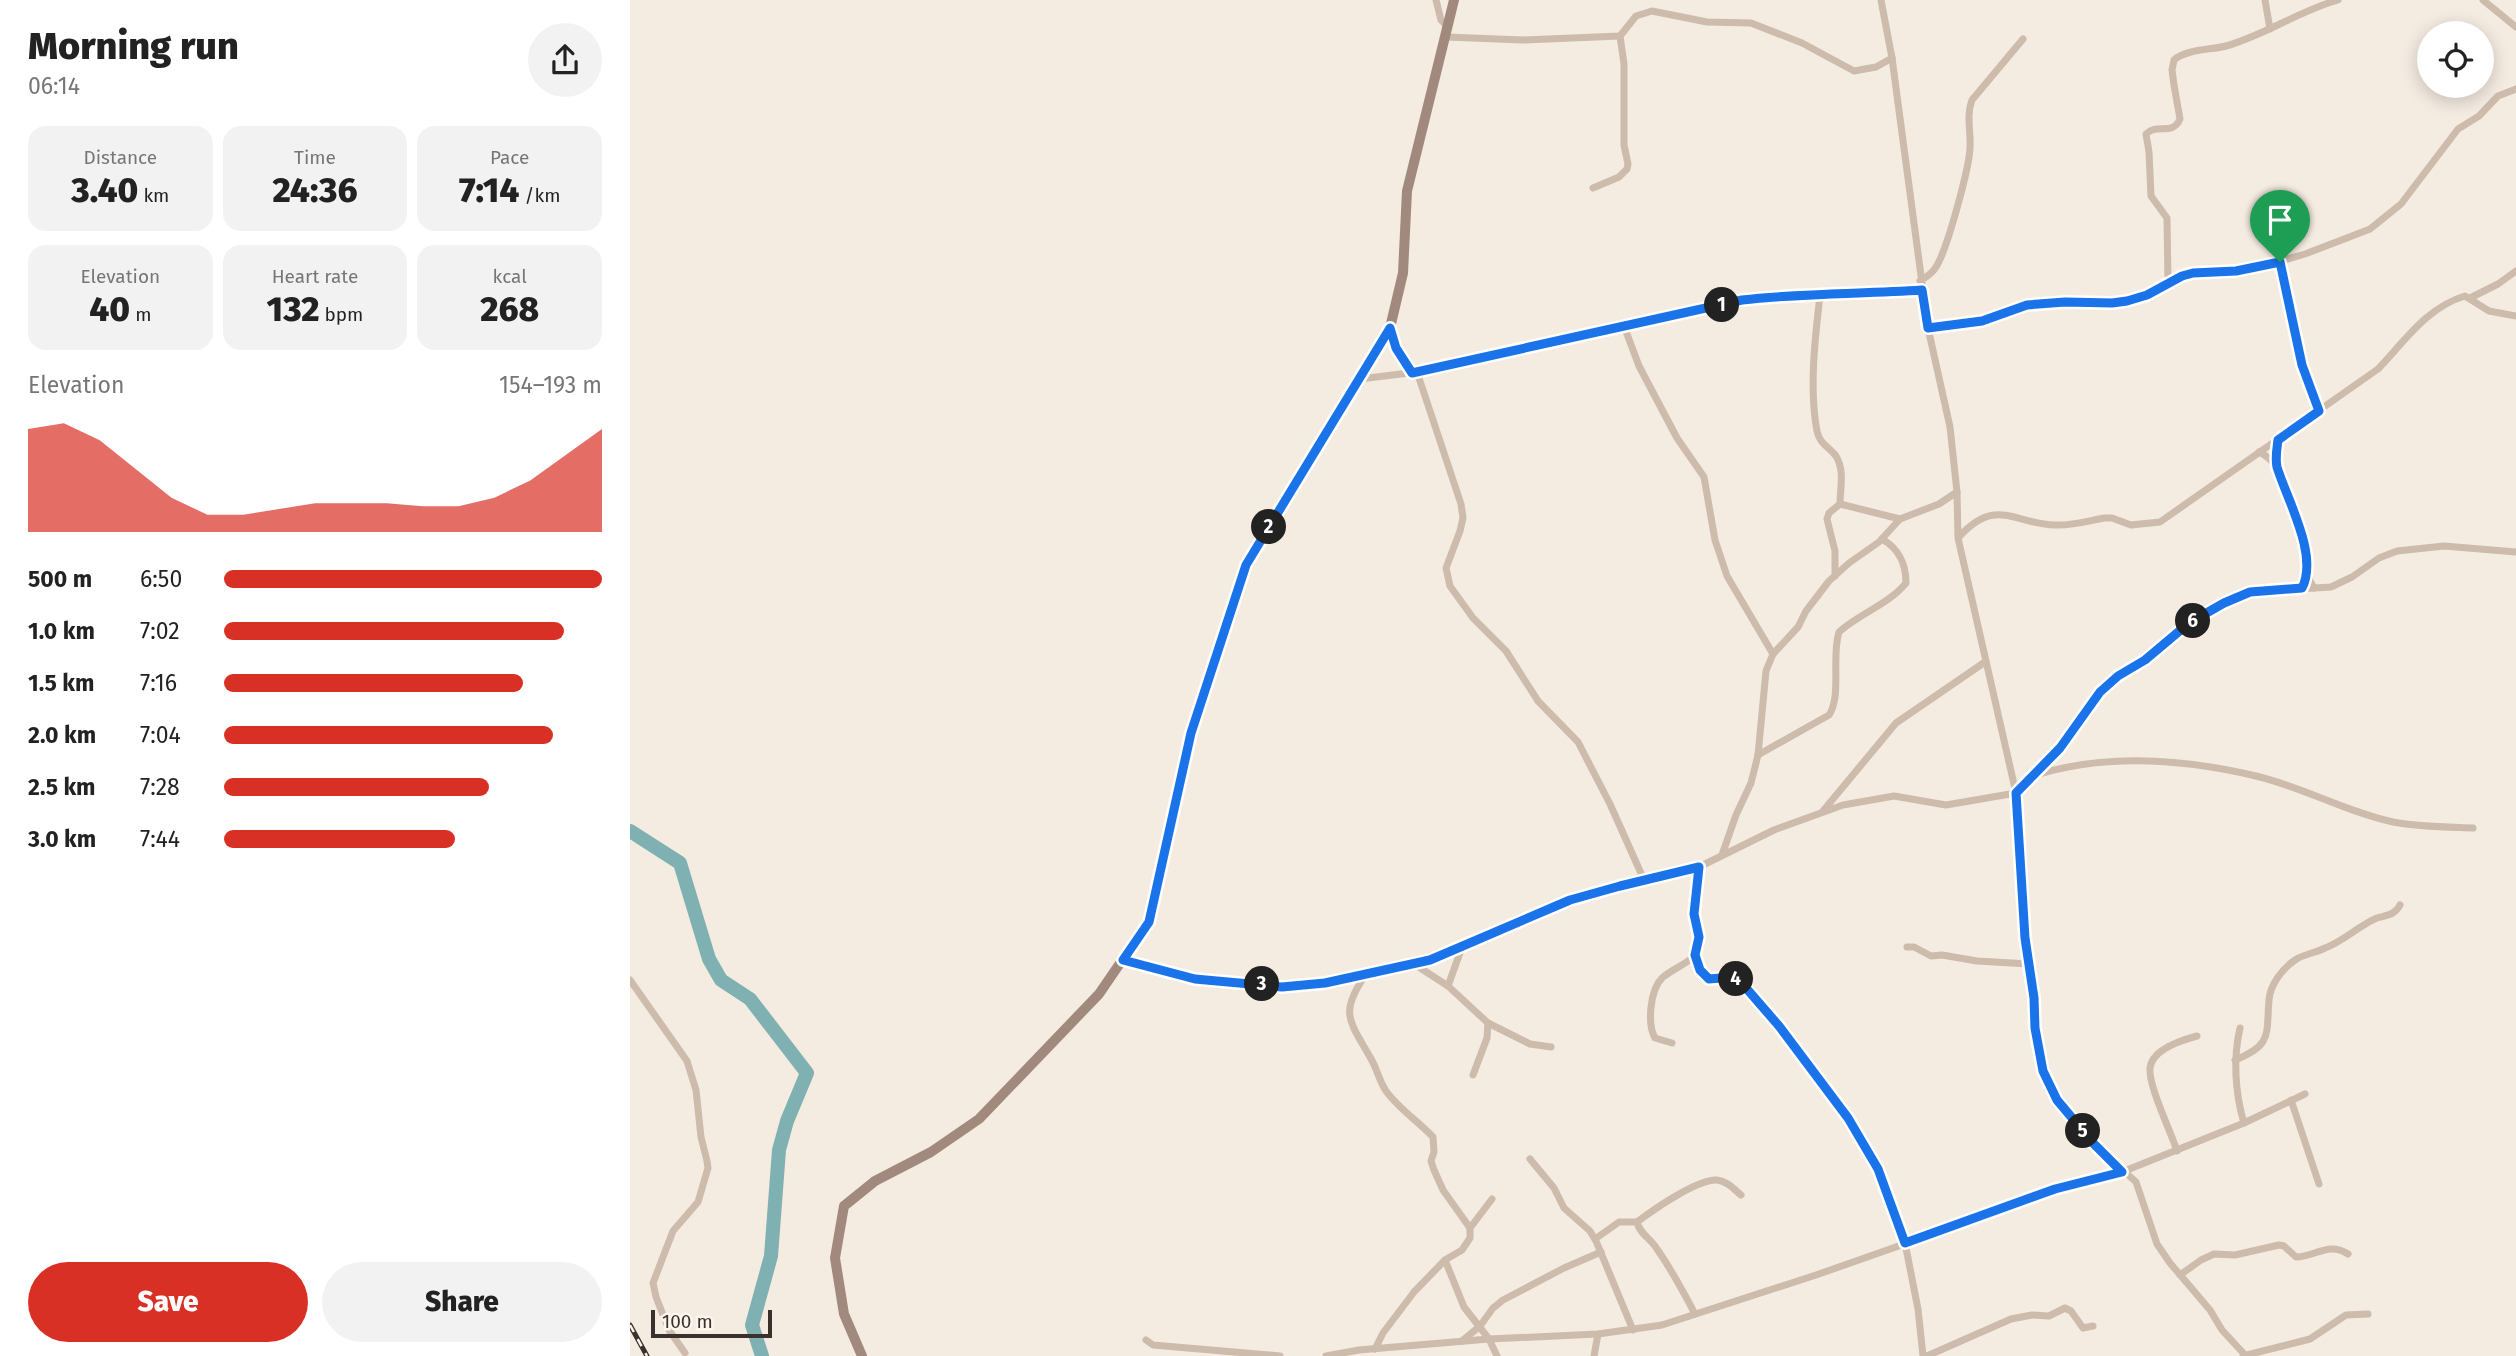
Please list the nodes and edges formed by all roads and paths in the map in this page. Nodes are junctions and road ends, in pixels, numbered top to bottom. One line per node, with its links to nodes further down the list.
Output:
1 (1436, 0): 9 (street)
2 (1454, 0): 9 (street)
3 (1881, 0): 12 (street)
4 (2266, 0): 8 (street)
5 (2338, 0): 8 (street)
6 (2483, 0): 7 (street)
7 (2516, 27)
8 (2270, 29): 18 (street)
9 (1447, 32): 10 (street); 24 (street)
10 (1620, 36): 12 (street); 14 (street)
11 (2023, 39): 17 (street)
12 (1892, 58): 17 (street)
13 (2516, 89): 15 (street)
14 (1593, 188)
15 (2280, 262): 18 (street); 28 (street)
16 (2516, 271): 21 (street)
17 (1920, 282): 19 (street)
18 (2168, 283): 25 (street)
19 (1922, 290): 20 (street); 25 (street)
20 (1820, 296): 23 (street); 33 (street)
21 (2470, 298): 22 (street); 28 (street)
22 (2516, 316)
23 (1624, 326): 26 (street); 44 (street)
24 (1390, 328): 26 (street); 27 (street)
25 (1928, 328): 32 (street)
26 (1414, 373): 27 (street); 53 (street)
27 (1360, 379): 58 (street)
28 (2319, 411): 29 (street)
29 (2278, 440): 30 (street); 31 (street)
30 (2259, 453): 31 (street); 37 (street)
31 (2277, 467): 41 (street)
32 (1957, 492): 34 (street); 35 (street)
33 (1840, 504): 36 (street); 40 (street)
34 (1940, 504): 35 (street); 36 (street)
35 (1957, 511): 37 (street)
36 (1900, 519): 38 (street)
37 (1958, 538): 45 (street)
38 (1882, 540): 40 (street); 46 (street)
39 (2516, 552): 43 (street)
40 (1835, 576): 44 (street)
41 (2308, 578): 42 (street); 43 (street)
42 (2302, 588): 43 (street); 47 (street)
43 (2314, 588)
44 (1773, 654): 46 (street)
45 (1985, 662): 48 (street); 49 (street)
46 (1758, 755): 51 (street)
47 (2033, 776): 48 (street); 50 (street)
48 (2016, 793): 49 (street); 60 (street)
49 (1822, 811): 51 (street)
50 (2473, 828)
51 (1722, 856): 52 (street)
52 (1699, 867): 53 (street); 57 (street)
53 (1644, 880): 55 (street)
54 (2400, 905): 69 (street)
55 (1462, 947): 59 (street); 63 (street)
56 (1907, 947): 60 (street)
57 (1695, 955): 67 (street); 83 (street)
58 (1123, 960): 61 (street); 99 (street)
59 (1413, 963): 61 (street); 63 (street)
60 (2028, 964): 76 (street)
61 (1366, 974): 81 (street)
62 (630, 980): 98 (street)
63 (1448, 986): 64 (street)
64 (1488, 1023): 68 (street); 70 (street)
65 (2240, 1028): 69 (street)
66 (2197, 1036): 74 (street)
67 (1672, 1043)
68 (1551, 1047)
69 (2235, 1060): 73 (street)
70 (1473, 1074)
71 (2305, 1094): 72 (street)
72 (2291, 1100): 73 (street); 77 (street)
73 (2244, 1123): 74 (street)
74 (2178, 1150): 76 (street)
75 (1530, 1159): 82 (street)
76 (2122, 1172): 83 (street); 87 (street)
77 (2319, 1184)
78 (1741, 1195): 80 (street)
79 (1492, 1199): 81 (street)
80 (1637, 1222): 82 (street); 88 (street)
81 (1470, 1228): 86 (street)
82 (1595, 1239): 84 (street)
83 (1905, 1243): 88 (street); 104 (street)
84 (1601, 1252): 90 (street); 92 (street)
85 (2348, 1254): 87 (street)
86 (1446, 1259): 90 (street); 97 (street)
87 (2180, 1275): 105 (street)
88 (1695, 1314): 92 (street)
89 (2368, 1314): 105 (street)
90 (1480, 1326): 94 (street); 96 (street)
91 (2093, 1326): 104 (street)
92 (1633, 1330): 93 (street)
93 (1598, 1334): 94 (street); 103 (street)
94 (1489, 1339): 96 (street); 102 (street)
95 (1146, 1340): 100 (street)
96 (1461, 1342): 97 (street)
97 (1375, 1349): 101 (street)
98 (685, 1353)
99 (862, 1356)
100 (1280, 1356)
101 (1326, 1356)
102 (1497, 1356)
103 (1594, 1356)
104 (1925, 1356)
105 (2245, 1356)

